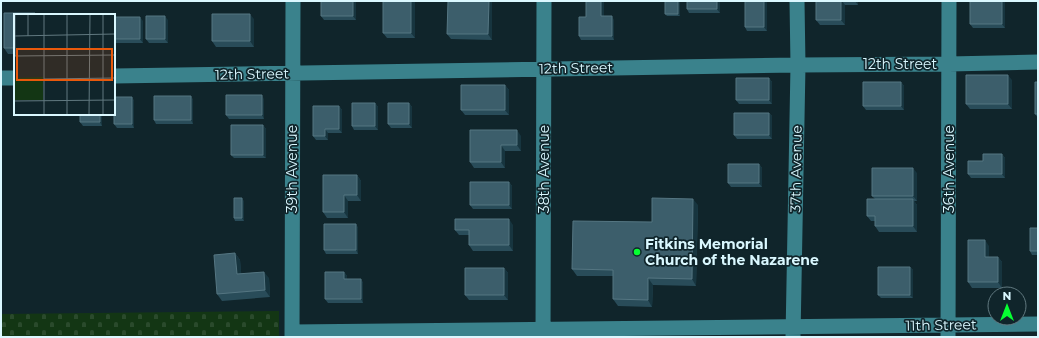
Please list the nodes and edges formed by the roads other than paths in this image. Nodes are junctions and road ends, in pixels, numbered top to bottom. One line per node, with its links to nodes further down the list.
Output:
1 (293, 1): 9 (street, 39th Avenue)
2 (544, 1): 8 (street, 38th Avenue)
3 (798, 1): 6 (street, 37th Avenue)
4 (949, 1): 7 (street, 36th Avenue)
5 (1038, 62): 7 (street, 12th Street)
6 (798, 64): 7 (street, 12th Street); 8 (street, 12th Street); 15 (street, 37th Avenue)
7 (949, 64): 14 (street, 36th Avenue)
8 (545, 68): 9 (street, 12th Street); 16 (street, 38th Avenue)
9 (292, 74): 10 (street, 12th Street); 17 (street, 39th Avenue)
10 (115, 76)
11 (1, 78): 12 (street)
12 (14, 78)
13 (1038, 324): 14 (street, 11th Street)
14 (948, 331): 15 (street, 11th Street)
15 (793, 332): 16 (street, 11th Street)
16 (544, 333): 17 (street, 11th Street)
17 (292, 335)

